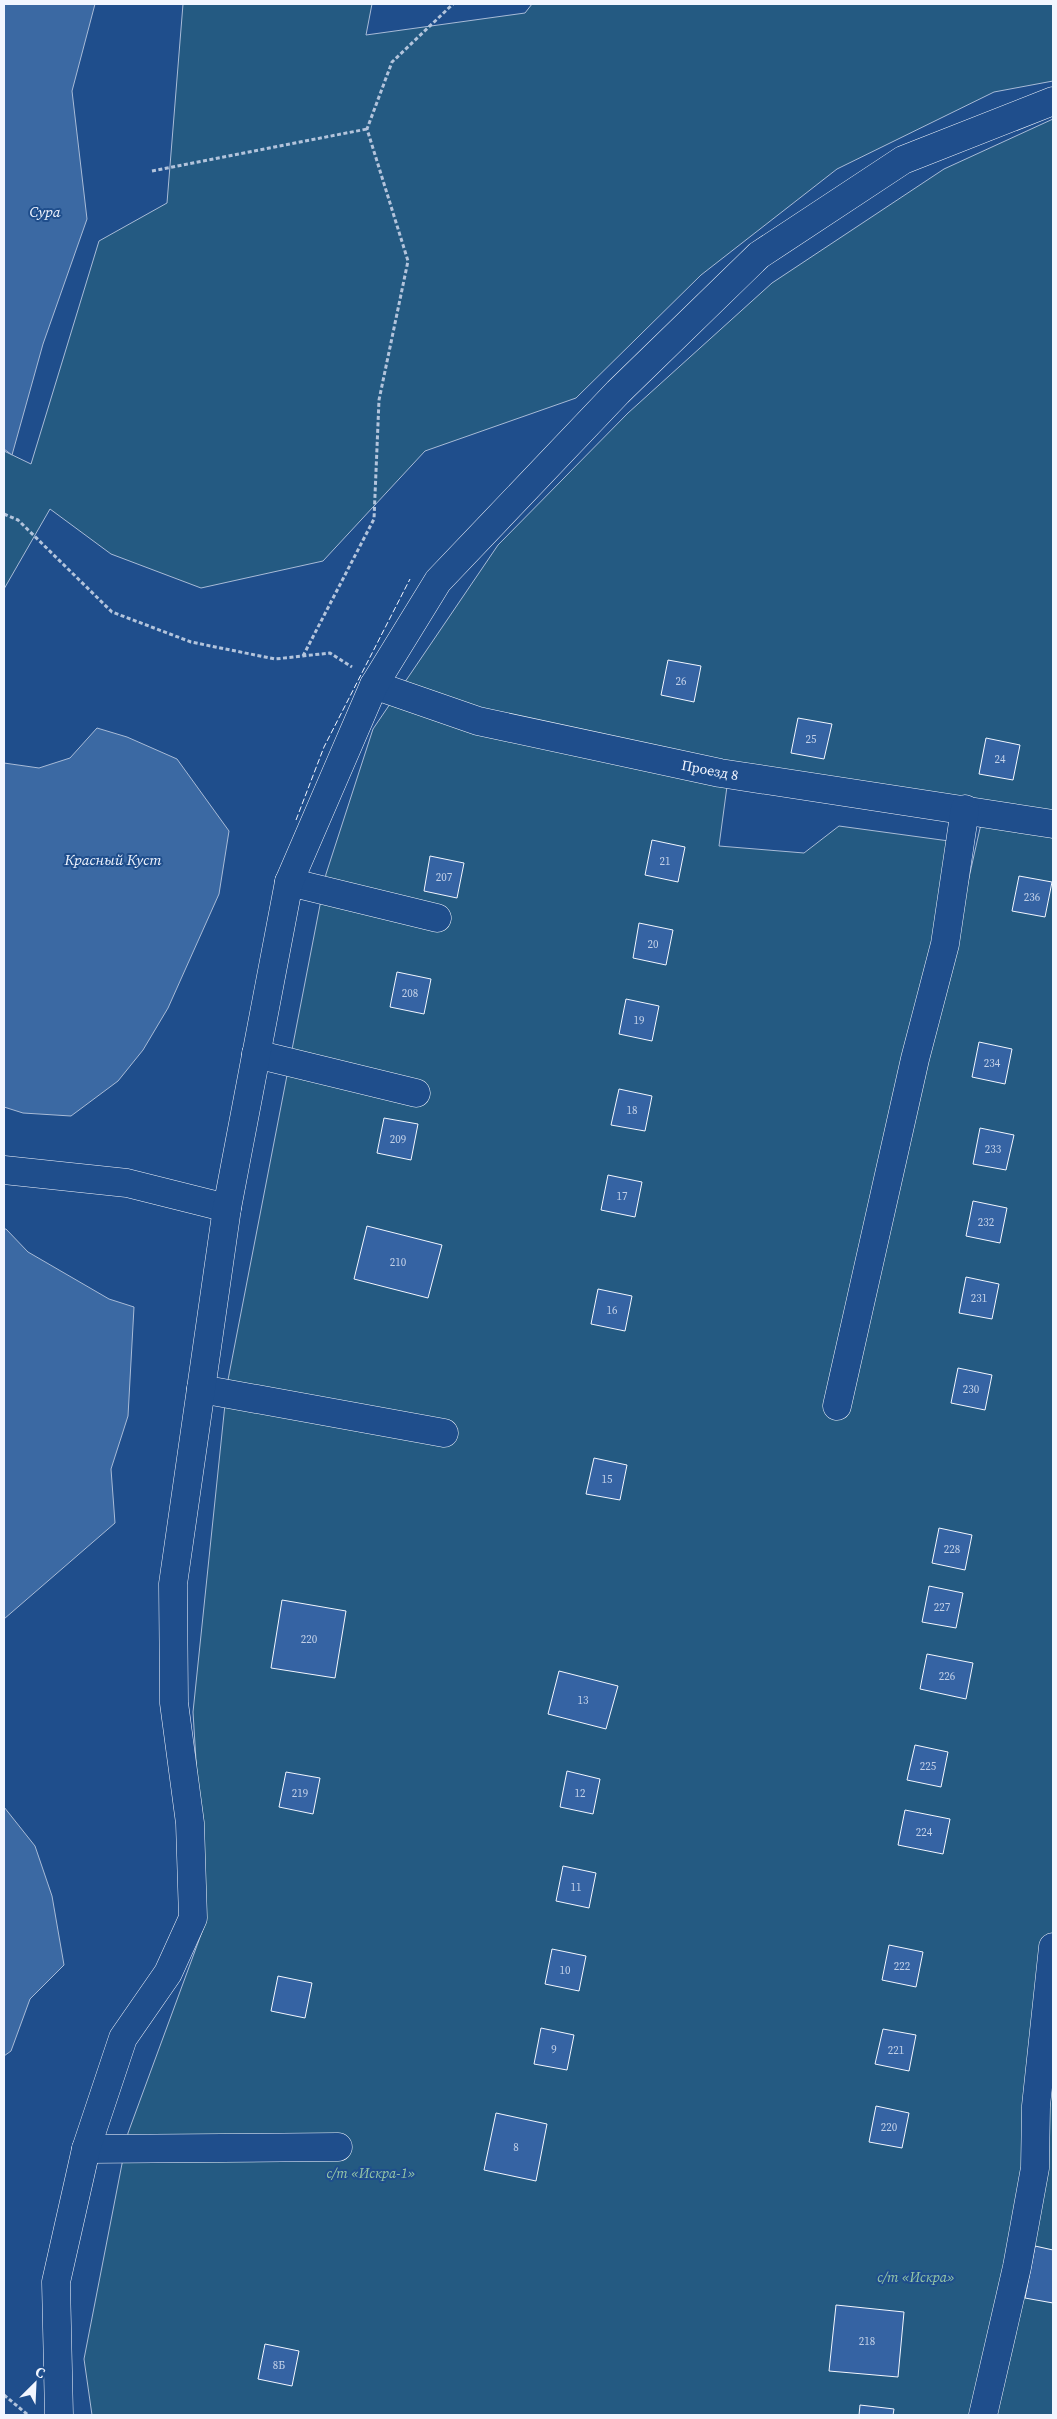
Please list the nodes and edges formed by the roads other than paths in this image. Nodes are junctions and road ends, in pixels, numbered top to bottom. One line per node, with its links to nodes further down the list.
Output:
1 (1053, 101): 2 (street)
2 (374, 685): 3 (street, Проезд 8); 5 (street)
3 (965, 809): 4 (street, Проезд 8); 12 (street)
4 (1053, 824)
5 (288, 882): 6 (street); 7 (street)
6 (437, 918)
7 (256, 1054): 8 (street); 10 (street)
8 (416, 1093)
9 (4, 1170): 10 (street)
10 (227, 1208): 11 (street)
11 (201, 1389): 13 (street); 16 (street)
12 (837, 1406)
13 (444, 1433)
14 (1053, 1947): 18 (street)
15 (338, 2147): 16 (street)
16 (86, 2149): 17 (street)
17 (59, 2415)
18 (983, 2415)

